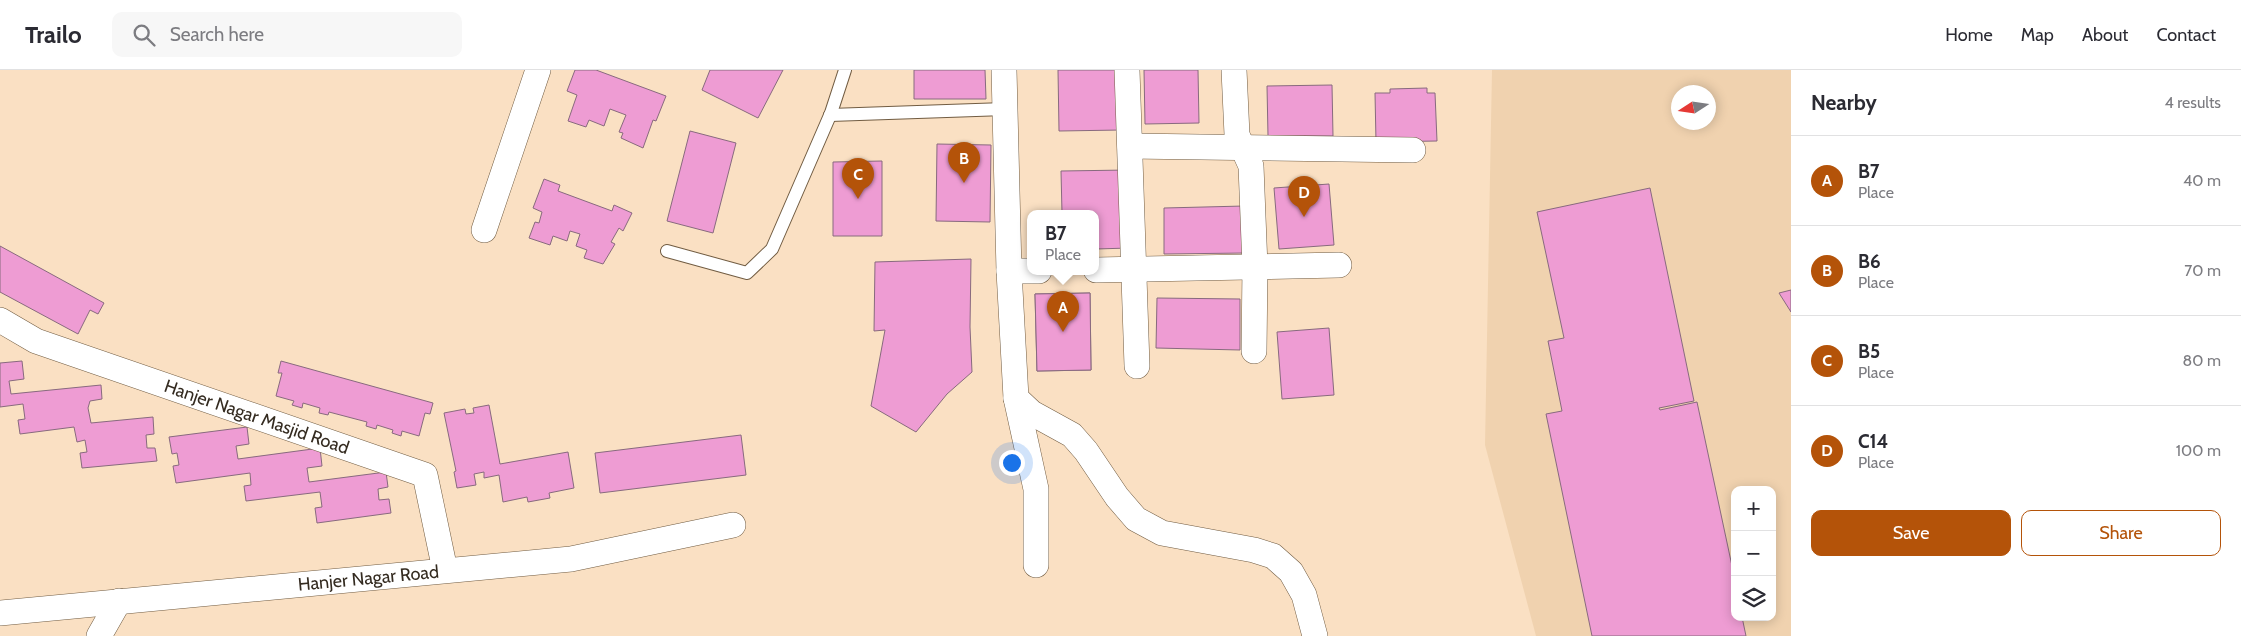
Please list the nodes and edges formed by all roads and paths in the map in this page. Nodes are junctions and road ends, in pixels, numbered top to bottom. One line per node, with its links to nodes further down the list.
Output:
1 (538, 70): 11 (street)
2 (845, 70): 7 (lane)
3 (1004, 70): 6 (street)
4 (1127, 70): 8 (street)
5 (1234, 70): 9 (street)
6 (1005, 109): 7 (lane); 17 (street)
7 (830, 115): 12 (lane)
8 (1130, 146): 9 (street); 15 (street)
9 (1242, 146): 10 (street); 14 (street)
10 (1413, 150)
11 (484, 230)
12 (667, 251)
13 (1339, 265): 14 (street)
14 (1255, 267): 15 (street); 20 (street)
15 (1135, 269): 16 (street); 21 (street)
16 (1099, 270)
17 (1009, 271): 18 (street); 22 (street)
18 (1027, 271)
19 (0, 320): 25 (street, Hanjer Nagar Masjid Road)
20 (1254, 351)
21 (1137, 366)
22 (1016, 398): 24 (street); 29 (street)
23 (733, 525): 25 (street, Hanjer Nagar Road)
24 (1036, 565)
25 (446, 570): 26 (street, Hanjer Nagar Road)
26 (119, 601): 27 (street, Hanjer Nagar Road); 28 (street)
27 (0, 612)
28 (99, 636)
29 (1315, 636)

